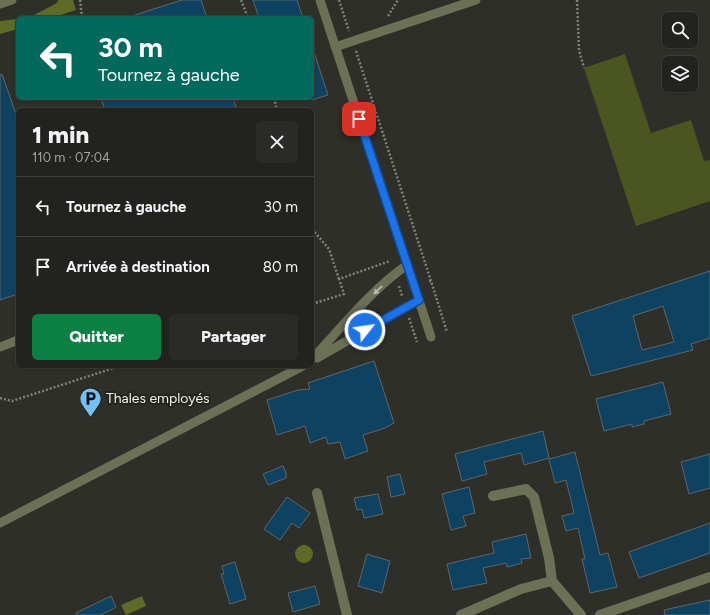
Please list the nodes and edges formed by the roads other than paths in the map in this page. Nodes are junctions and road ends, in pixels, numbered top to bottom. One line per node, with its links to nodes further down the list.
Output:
1 (12, 0): 4 (lane)
2 (320, 0): 5 (lane)
3 (476, 0): 5 (lane)
4 (0, 4)
5 (335, 47): 6 (lane)
6 (408, 265): 7 (lane); 11 (lane, one-way to 11)
7 (419, 300): 8 (lane); 12 (lane)
8 (431, 337)
9 (16, 341): 10 (lane)
10 (0, 347)
11 (314, 358)
12 (314, 359)
13 (299, 368): 16 (lane)
14 (317, 493): 19 (street)
15 (493, 496): 18 (street)
16 (0, 523)
17 (710, 577): 22 (street)
18 (552, 581): 20 (street); 21 (street)
19 (347, 615)
20 (461, 615)
21 (581, 615)
22 (600, 615)

